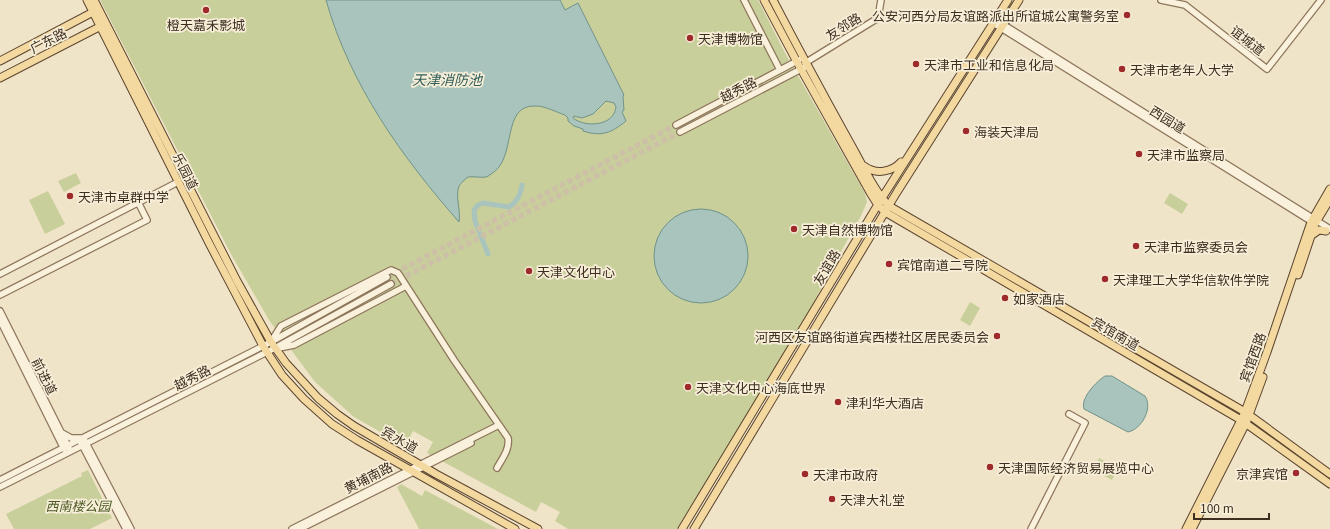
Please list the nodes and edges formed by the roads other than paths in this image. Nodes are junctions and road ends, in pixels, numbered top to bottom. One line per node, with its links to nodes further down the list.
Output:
1 (87, 0): 11 (main road, 乐园道)
2 (94, 0): 11 (main road, 乐园道)
3 (744, 0): 18 (street)
4 (764, 0): 17 (main road)
5 (773, 0): 17 (main road)
6 (881, 0): 17 (street, 友邻路)
7 (1008, 0): 12 (main road, 友谊路)
8 (1019, 0): 14 (main road, 友谊路)
9 (1161, 0): 10 (street, 谊城道)
10 (1321, 0)
11 (96, 11): 13 (main road, 乐园道); 15 (main road, 乐园道); 16 (main road, 广东路)
12 (995, 21): 14 (street, 西园道); 22 (main road, 友谊路)
13 (106, 24): 15 (main road, 广东路); 24 (main road, 乐园道)
14 (1002, 26): 29 (main road, 友谊路); 30 (street, 西园道)
15 (99, 27): 19 (main road, 广东路); 24 (main road, 乐园道)
16 (0, 61)
17 (802, 64): 18 (street, 越秀路); 21 (street, 越秀路); 23 (main road); 27 (main road)
18 (780, 70): 20 (street, 越秀路)
19 (0, 78)
20 (676, 125)
21 (680, 132)
22 (915, 147): 23 (main road); 27 (main road, 友谊路)
23 (862, 165): 27 (main road)
24 (182, 180): 28 (street); 40 (main road, 乐园道); 41 (main road, 乐园道)
25 (1330, 189): 30 (main road, 宾馆西路)
26 (1330, 199): 30 (main road, 宾馆西路)
27 (880, 201): 29 (main road); 62 (main road, 友谊路)
28 (139, 204): 33 (street); 37 (street)
29 (887, 209): 43 (main road, 宾馆南道); 44 (main road, 宾馆南道); 63 (main road, 友谊路)
30 (1315, 223): 31 (street, 西园道); 32 (main road, 宾馆西路)
31 (1329, 230): 32 (main road)
32 (1309, 236): 43 (main road, 宾馆西路)
33 (0, 274)
34 (387, 278): 40 (street, 越秀路)
35 (391, 284): 40 (street, 越秀路)
36 (406, 286): 40 (street); 40 (street); 45 (street)
37 (0, 294)
38 (0, 311): 46 (street, 前进道)
39 (0, 320): 46 (street, 前进道)
40 (273, 345): 41 (street, 越秀路); 49 (main road, 宾水道)
41 (265, 349): 47 (street, 越秀路); 51 (main road, 宾水道)
42 (1069, 414): 64 (street)
43 (1247, 414): 44 (main road, 宾馆西路); 52 (main road, 宾馆南道)
44 (1244, 421): 54 (main road, 宾馆南道); 65 (main road, 宾馆西路); 66 (main road, 宾馆西路)
45 (499, 427): 49 (street, 黄埔南路); 50 (street)
46 (57, 430): 47 (street); 48 (street, 前进道)
47 (82, 442): 48 (street, 越秀路); 56 (street); 57 (street)
48 (67, 447): 53 (street, 越秀路); 55 (street, 越秀路)
49 (422, 465): 51 (street, 黄埔南路); 61 (main road, 宾水道)
50 (496, 468)
51 (412, 470): 58 (street, 黄埔南路); 59 (street, 黄埔南路); 60 (main road, 宾水道)
52 (1330, 474)
53 (0, 480)
54 (1330, 484)
55 (0, 487)
56 (126, 529)
57 (131, 529)
58 (292, 529)
59 (300, 529)
60 (515, 529)
61 (538, 529)
62 (682, 529)
63 (694, 529)
64 (1031, 529)
65 (1186, 529)
66 (1192, 529)

